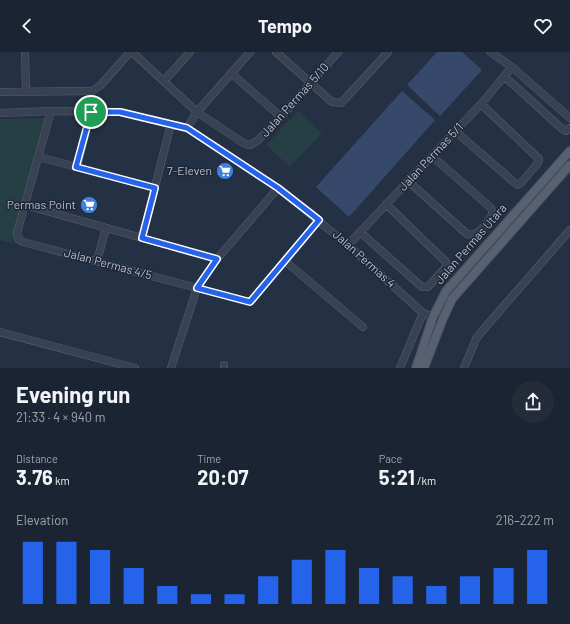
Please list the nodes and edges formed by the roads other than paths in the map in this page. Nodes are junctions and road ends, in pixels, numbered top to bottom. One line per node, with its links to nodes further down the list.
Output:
1 (25, 52): 15 (street)
2 (131, 52): 12 (street); 15 (street)
3 (190, 52): 12 (street)
4 (250, 52): 10 (street)
5 (276, 52): 13 (street)
6 (338, 52): 13 (street, Jalan Permas 5/10)
7 (388, 52): 13 (street)
8 (490, 52): 9 (street)
9 (512, 67): 11 (street, Jalan Permas 5/1); 22 (street)
10 (232, 73): 19 (street); 21 (street)
11 (504, 76): 16 (street, Jalan Permas 5/1); 25 (street)
12 (164, 81): 19 (street)
13 (310, 83): 21 (street, Jalan Permas 5/10)
14 (0, 92): 15 (street)
15 (26, 92)
16 (481, 104): 26 (street, Jalan Permas 5/1); 26 (street)
17 (51, 111): 18 (street, Jalan Permas 4); 20 (street, Jalan Permas 4); 29 (street)
18 (91, 112): 23 (street, Jalan Permas 4); 31 (street)
19 (197, 112): 21 (street, Jalan Permas 5/10); 24 (street)
20 (0, 113)
21 (281, 117)
22 (570, 118)
23 (171, 124): 24 (street, Jalan Permas 4); 33 (street)
24 (187, 128): 34 (street, Jalan Permas 4)
25 (570, 128)
26 (455, 131): 28 (street, Jalan Permas 5/1)
27 (570, 151): 47 (main road, Jalan Permas Utara)
28 (432, 156): 32 (street, Jalan Permas 5/1); 32 (street)
29 (39, 157): 31 (street); 36 (street)
30 (570, 165): 50 (main road, Jalan Permas Utara)
31 (76, 167): 33 (street)
32 (408, 181): 35 (street, Jalan Permas 5/1)
33 (155, 188): 41 (street)
34 (278, 188): 37 (street, Jalan Permas 4); 43 (street)
35 (386, 204): 40 (street, Jalan Permas 5/1); 40 (street)
36 (25, 205): 38 (street); 44 (street, Jalan Permas 4/5)
37 (319, 220): 42 (street, Jalan Permas 4); 45 (street)
38 (106, 228): 41 (street); 44 (street)
39 (570, 230): 59 (street)
40 (360, 232): 42 (street, Jalan Permas 5/1)
41 (142, 238): 43 (street)
42 (348, 245): 48 (street, Jalan Permas 4)
43 (217, 259): 46 (street)
44 (97, 261): 46 (street, Jalan Permas 4/5)
45 (285, 261): 46 (street, Jalan Permas 4/5); 51 (street)
46 (197, 288): 55 (street)
47 (437, 308): 48 (street); 49 (main road, Jalan Permas Utara)
48 (421, 311): 49 (street, Jalan Permas 4); 56 (street)
49 (433, 317): 50 (street, Jalan Permas 4); 57 (main road, Jalan Permas Utara)
50 (442, 321): 58 (main road, Jalan Permas Utara)
51 (363, 327)
52 (0, 332): 53 (street)
53 (116, 366): 54 (street)
54 (135, 368)
55 (171, 368)
56 (400, 368)
57 (416, 368)
58 (424, 368)
59 (464, 368)

